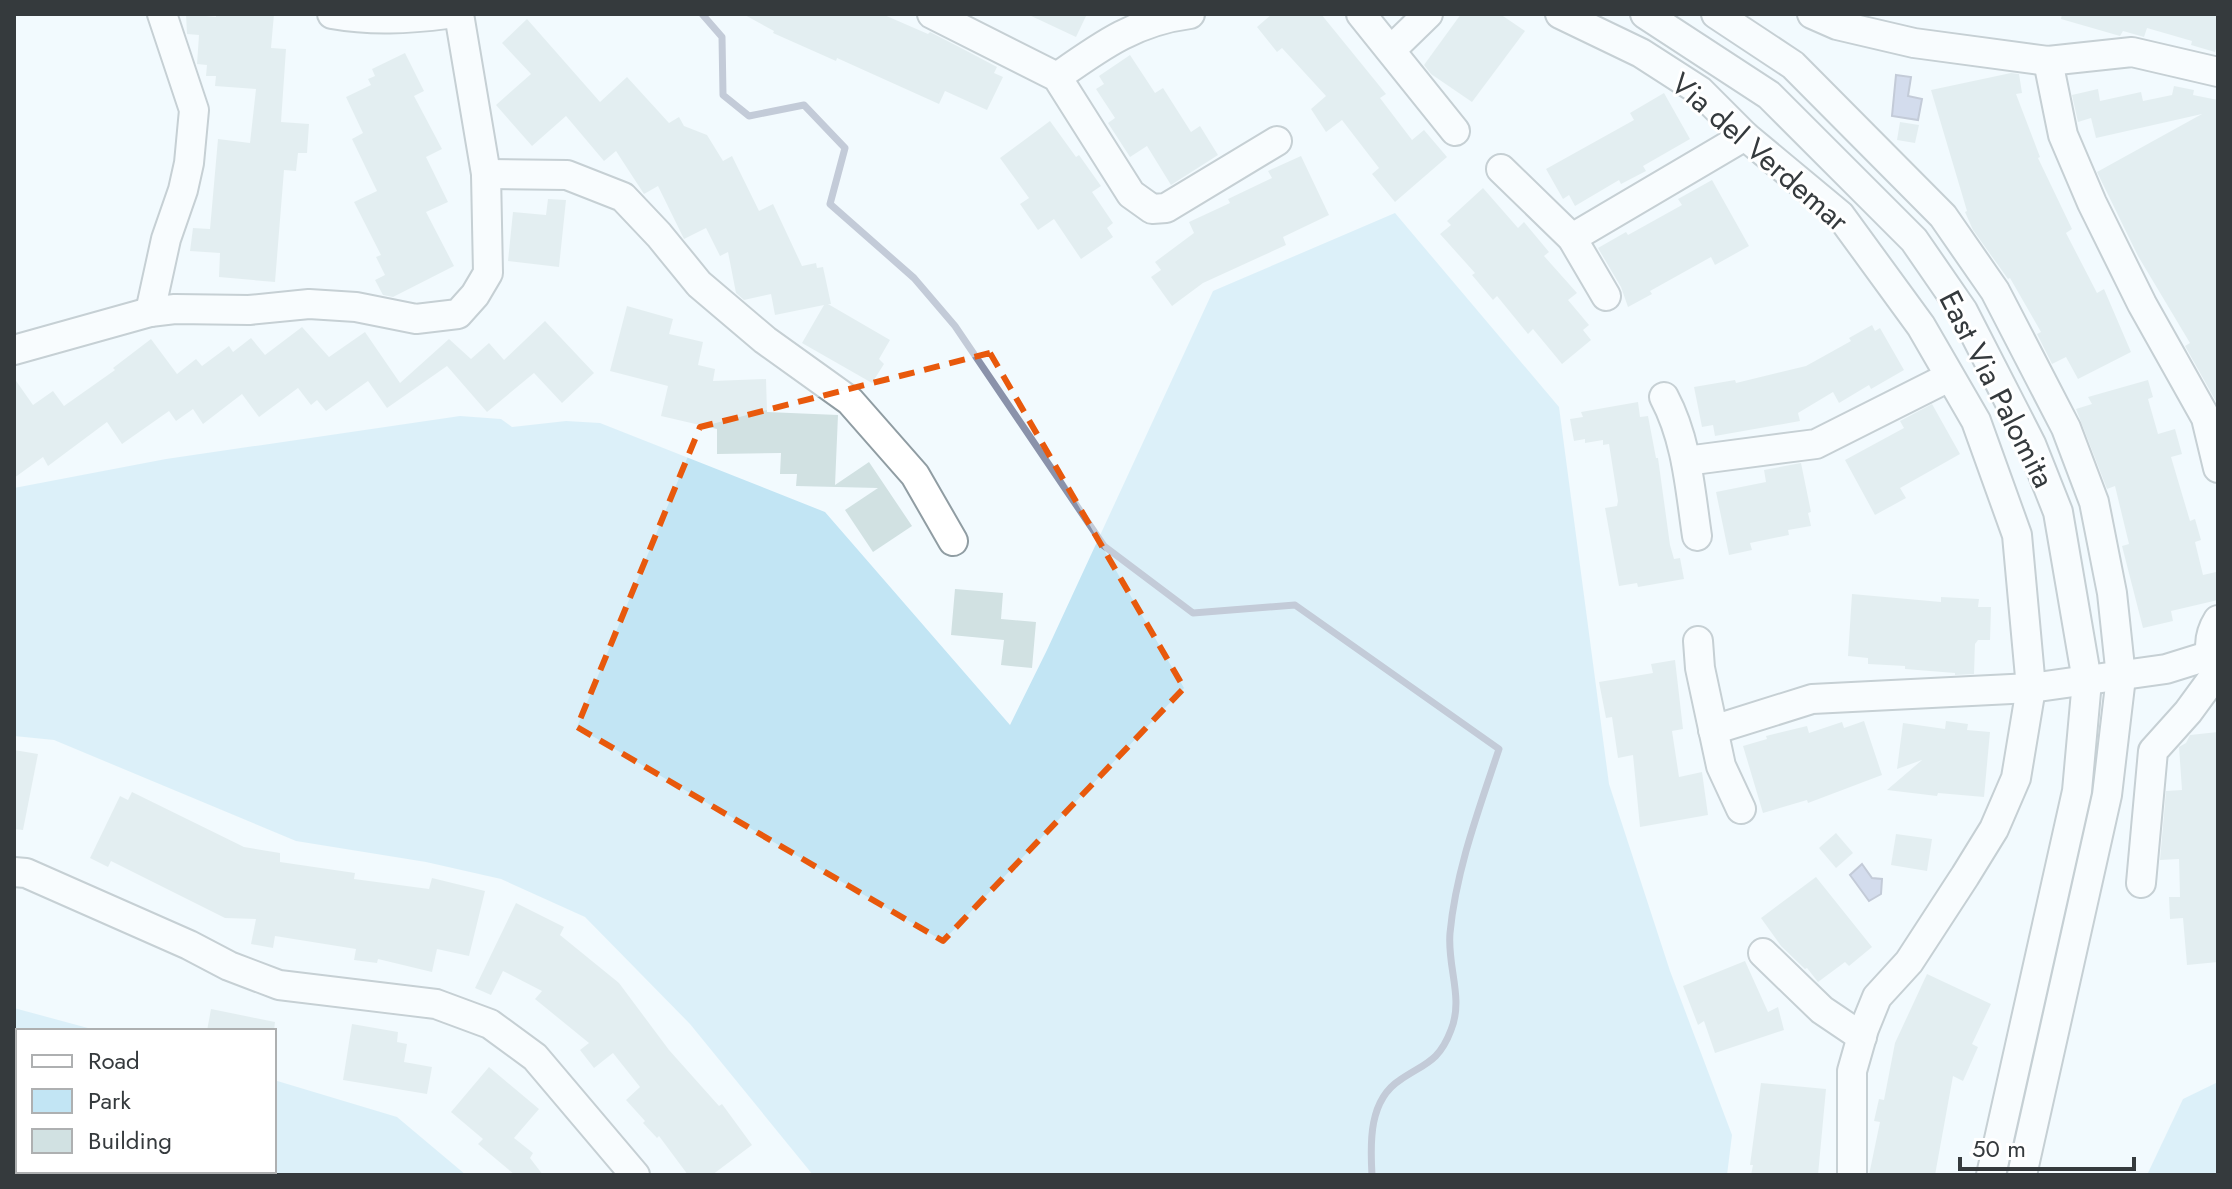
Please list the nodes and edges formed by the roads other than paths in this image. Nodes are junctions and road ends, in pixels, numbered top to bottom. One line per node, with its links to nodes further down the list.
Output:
1 (162, 14): 24 (street)
2 (332, 14): 3 (street)
3 (447, 14)
4 (459, 14): 21 (street)
5 (932, 14): 16 (street)
6 (1190, 14): 16 (street)
7 (1361, 14): 13 (street)
8 (1428, 14): 13 (street)
9 (1560, 14): 18 (street, Via del Verdemar)
10 (1645, 14): 36 (street, East Via Palomita)
11 (1716, 14): 35 (street, East Via Palomita)
12 (1812, 14): 14 (street)
13 (1391, 50): 17 (street)
14 (2048, 61): 15 (street); 29 (street)
15 (2218, 72)
16 (1057, 77): 19 (street)
17 (1455, 131)
18 (1745, 136): 22 (street); 26 (street, Via del Verdemar)
19 (1277, 141)
20 (1501, 169): 22 (street)
21 (486, 174): 24 (street); 31 (street)
22 (1572, 238): 23 (street)
23 (1606, 296)
24 (150, 312): 25 (street)
25 (14, 350)
26 (1949, 377): 28 (street); 37 (street, Via del Verdemar)
27 (1664, 397): 28 (street)
28 (1686, 461): 30 (street)
29 (2218, 468)
30 (1697, 536)
31 (953, 541)
32 (2218, 620): 34 (street)
33 (1698, 641): 38 (street)
34 (2216, 665): 35 (street); 41 (street)
35 (2121, 677): 36 (street); 47 (street, East Via Palomita)
36 (2087, 681): 37 (street); 46 (street, East Via Palomita)
37 (2031, 688): 38 (street); 43 (street, Via del Verdemar)
38 (1713, 730): 39 (street)
39 (1741, 809)
40 (14, 872): 44 (street)
41 (2141, 883)
42 (1763, 953): 43 (street)
43 (1862, 1037): 45 (street, Via del Verdemar)
44 (635, 1175)
45 (1852, 1175)
46 (1991, 1175)
47 (2022, 1175)

